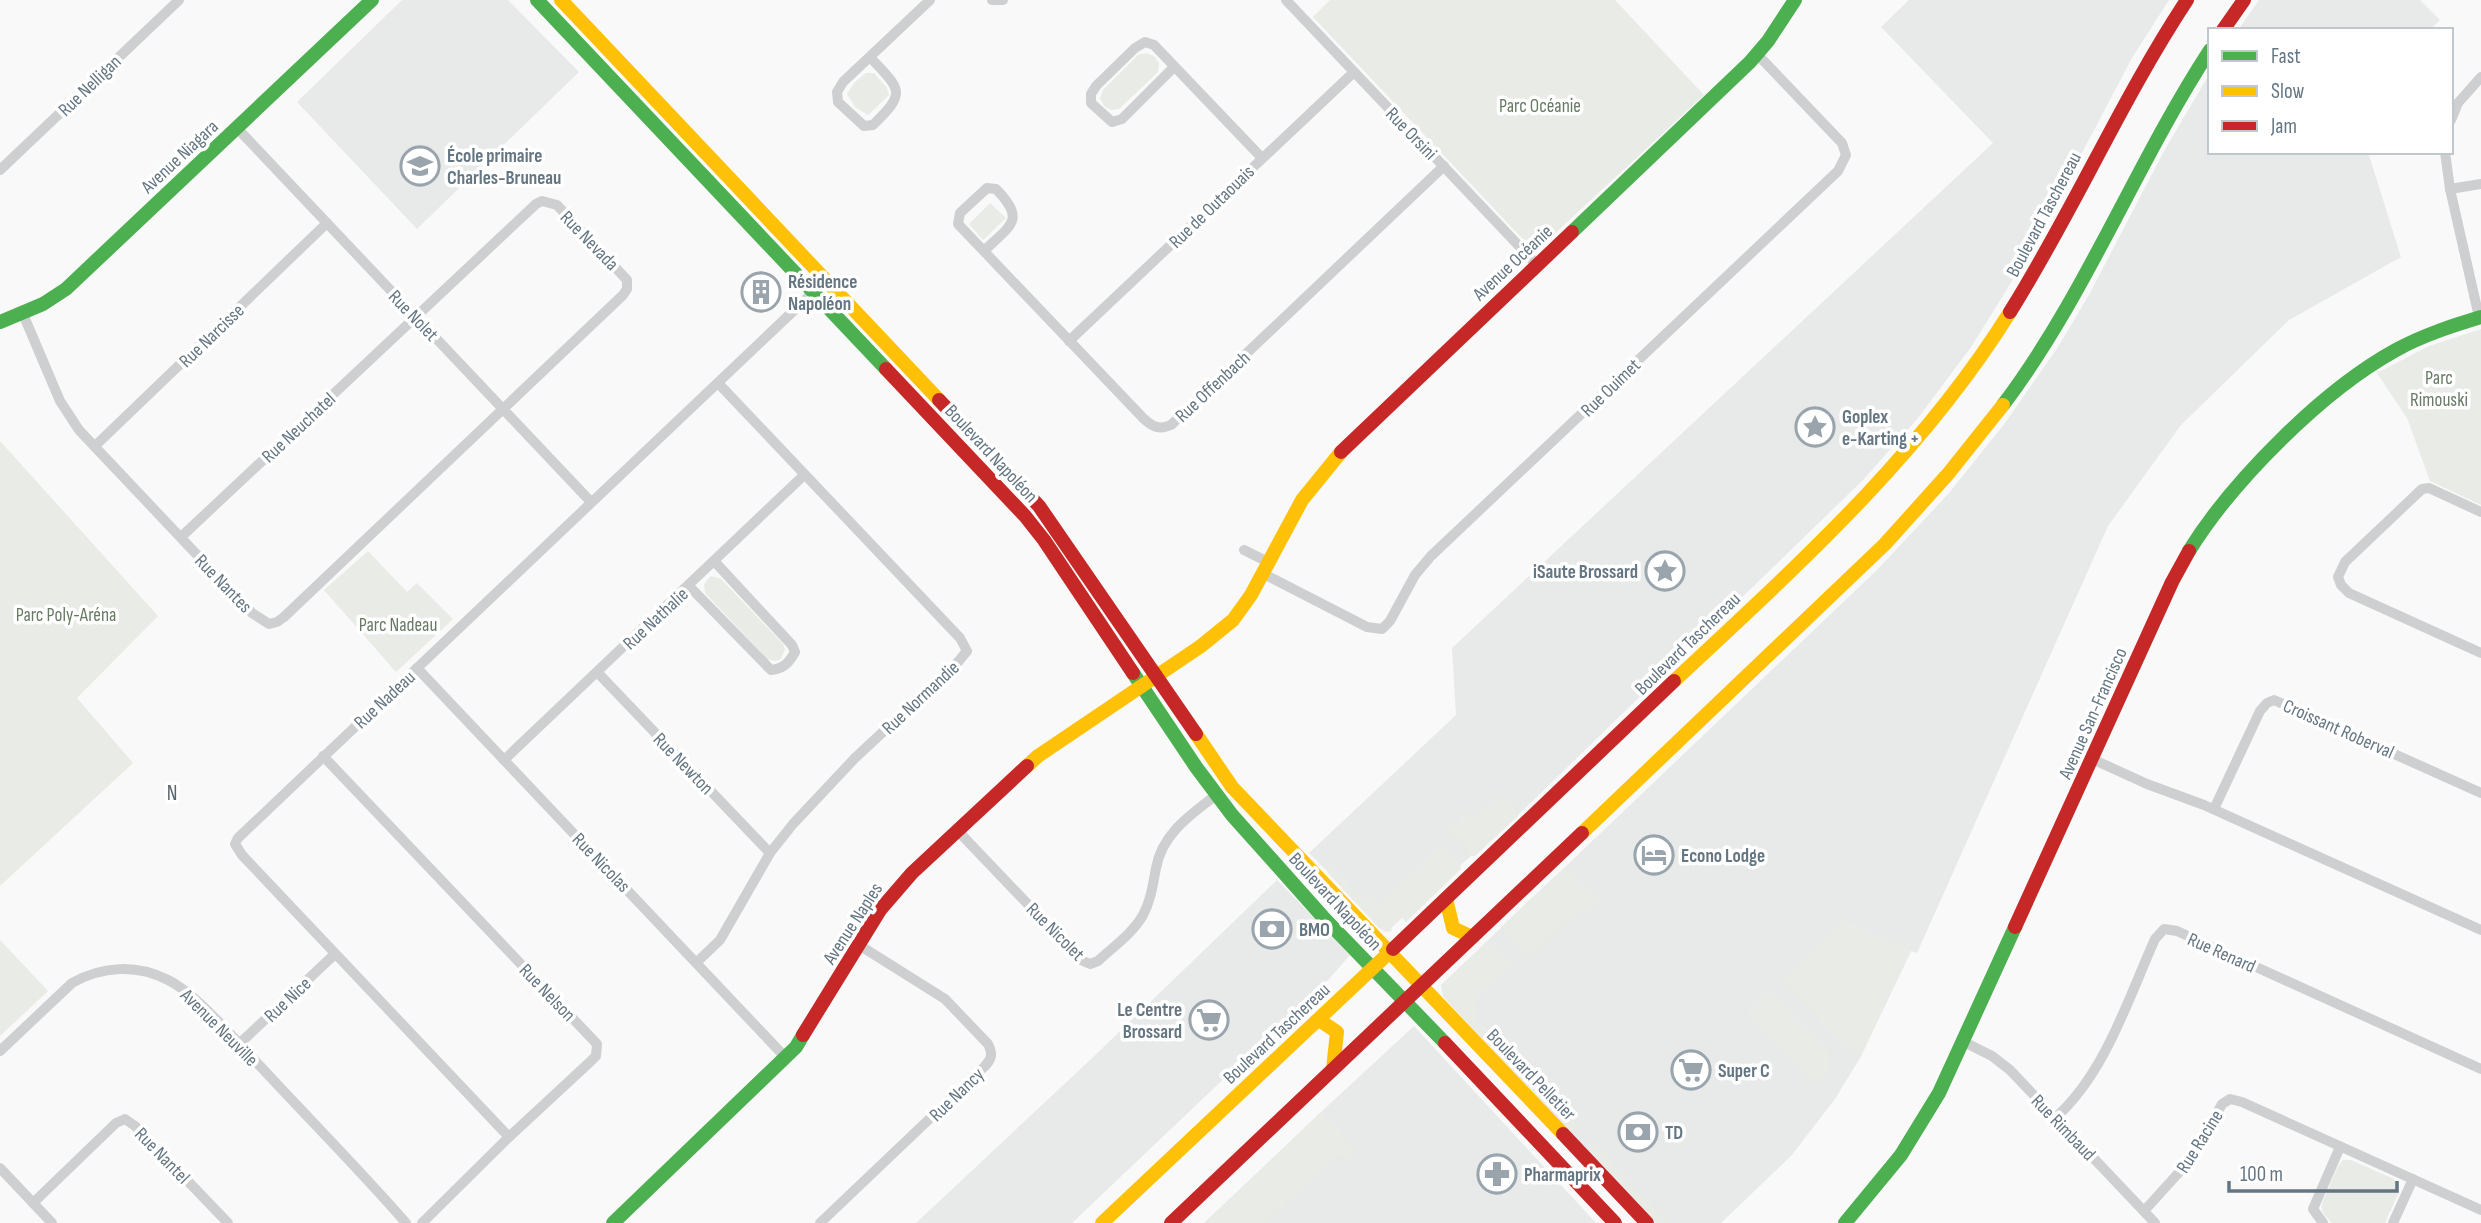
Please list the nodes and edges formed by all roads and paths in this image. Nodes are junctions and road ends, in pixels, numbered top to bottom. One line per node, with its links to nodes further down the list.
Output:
1 (179, 0): 26 (street, Rue Nelligan)
2 (537, 0): 16 (street, Boulevard Napoléon)
3 (561, 0): 13 (street, Boulevard Napoléon)
4 (930, 0): 17 (street)
5 (992, 0): 6 (street)
6 (1003, 0)
7 (1286, 0): 19 (street, Rue Orsini)
8 (1795, 0): 15 (street, Avenue Océanie)
9 (2187, 0): 65 (street, Boulevard Taschereau)
10 (2244, 0): 12 (street)
11 (364, 3): 22 (street, Avenue Niagara)
12 (2224, 28)
13 (602, 44): 16 (street); 32 (street, Boulevard Napoléon)
14 (2208, 53): 67 (street)
15 (1757, 54): 31 (street, Avenue Océanie); 48 (street, Rue Ouimet)
16 (590, 55): 33 (street, Boulevard Napoléon)
17 (870, 57): 17 (street)
18 (1174, 67): 18 (street); 24 (street)
19 (1354, 72): 24 (street, Rue de Outaouais); 25 (street, Rue Orsini)
20 (2481, 77): 21 (street)
21 (2453, 115)
22 (237, 128): 29 (street, Rue Nolet); 34 (street, Avenue Niagara)
23 (2445, 154): 28 (street)
24 (1261, 158): 38 (street, Rue de Outaouais)
25 (1444, 166): 31 (street, Rue Orsini); 38 (street, Rue Offenbach)
26 (0, 170)
27 (2481, 184): 28 (street)
28 (2450, 188): 36 (street)
29 (327, 223): 35 (street, Rue Nolet); 41 (street, Rue Narcisse)
30 (984, 251): 30 (street, Rue Offenbach); 38 (street, Rue Offenbach)
31 (1537, 265): 48 (street, Avenue Océanie)
32 (826, 280): 33 (street, Rue Nadeau); 53 (street, Boulevard Napoléon)
33 (814, 292): 39 (street, Rue Nadeau); 54 (street, Boulevard Napoléon)
34 (23, 314): 37 (street, Avenue Niagara); 41 (street, Rue Nantes)
35 (416, 317): 40 (street, Rue Nolet); 40 (street, Rue Nevada); 45 (street, Rue Neuchatel)
36 (2480, 317): 56 (street, Avenue San-Francisco)
37 (0, 322)
38 (1069, 341)
39 (718, 383): 42 (street, Rue Normandie); 43 (street, Rue Nadeau)
40 (504, 409): 43 (street, Rue Nolet); 45 (street, Rue Nantes)
41 (94, 446): 45 (street, Rue Nantes)
42 (804, 475): 47 (street, Rue Nathalie); 62 (street, Rue Normandie)
43 (591, 502): 51 (street, Rue Nadeau)
44 (2481, 512): 50 (street)
45 (181, 537)
46 (1244, 551): 48 (street)
47 (715, 562): 49 (street, Rue Nathalie); 49 (street)
48 (1265, 568): 53 (street, Avenue Océanie)
49 (689, 586): 52 (street, Rue Nathalie)
50 (2481, 653)
51 (417, 668): 55 (street, Rue Nadeau); 57 (street, Rue Nicolas)
52 (597, 673): 57 (street, Rue Nathalie); 62 (street, Rue Newton)
53 (1156, 676): 54 (street, Avenue Naples); 63 (street, Boulevard Napoléon)
54 (1141, 685): 59 (street, Boulevard Napoléon); 61 (street, Avenue Naples)
55 (323, 756): 69 (street, Rue Nadeau); 85 (street, Rue Nelson)
56 (2092, 759): 60 (street); 76 (street, Avenue San-Francisco)
57 (504, 760): 71 (street, Rue Nicolas)
58 (2481, 793): 60 (street, Croissant Roberval)
59 (1216, 795): 61 (street, Rue Nicolet); 64 (street, Boulevard Napoléon)
60 (2214, 809): 66 (street)
61 (957, 830): 68 (street, Avenue Naples)
62 (771, 853): 71 (street, Rue Normandie)
63 (1310, 872): 64 (street); 70 (street, Boulevard Napoléon)
64 (1295, 887): 72 (street, Boulevard Napoléon)
65 (1446, 899): 67 (street); 70 (street, Boulevard Taschereau)
66 (2481, 930)
67 (1472, 937): 73 (street)
68 (859, 946): 79 (street, Avenue Naples); 98 (street, Rue Nancy)
69 (335, 954): 77 (street, Rue Nice); 85 (street, Rue Nadeau)
70 (1389, 954): 72 (street, Boulevard Taschereau); 73 (street, Boulevard Pelletier)
71 (697, 962): 79 (street, Rue Nicolas)
72 (1373, 968): 74 (street); 75 (street, Boulevard Taschereau)
73 (1421, 985): 74 (street); 82 (street, Boulevard Pelletier)
74 (1405, 1001): 80 (street); 83 (street)
75 (1319, 1020): 80 (street); 99 (street, Boulevard Taschereau)
76 (1964, 1042): 84 (street, Rue Rimbaud); 102 (street, Avenue San-Francisco)
77 (239, 1044): 78 (street, Avenue Neuville); 95 (street, Avenue Neuville)
78 (0, 1051)
79 (786, 1058): 97 (street, Avenue Naples)
80 (1333, 1069): 100 (street)
81 (2481, 1069): 84 (street, Rue Renard)
82 (1517, 1086): 83 (street); 92 (street, Boulevard Pelletier)
83 (1500, 1101): 101 (street)
84 (2055, 1118): 91 (street, Rue Rimbaud)
85 (509, 1137): 96 (street, Rue Nelson)
86 (2340, 1147): 88 (street, Rue Racine); 91 (street, Rue Racine); 104 (street)
87 (0, 1168): 89 (street)
88 (2413, 1179): 90 (street, Rue Racine); 105 (street)
89 (33, 1203): 93 (street); 94 (street, Rue Nantel)
90 (2481, 1210)
91 (2144, 1211): 103 (street, Rue Rimbaud)
92 (1639, 1221)
93 (52, 1223)
94 (228, 1223)
95 (405, 1223)
96 (422, 1223)
97 (613, 1223)
98 (820, 1223)
99 (1102, 1223)
100 (1171, 1223)
101 (1615, 1223)
102 (1845, 1223)
103 (2155, 1223)
104 (2323, 1223)
105 (2393, 1223)

